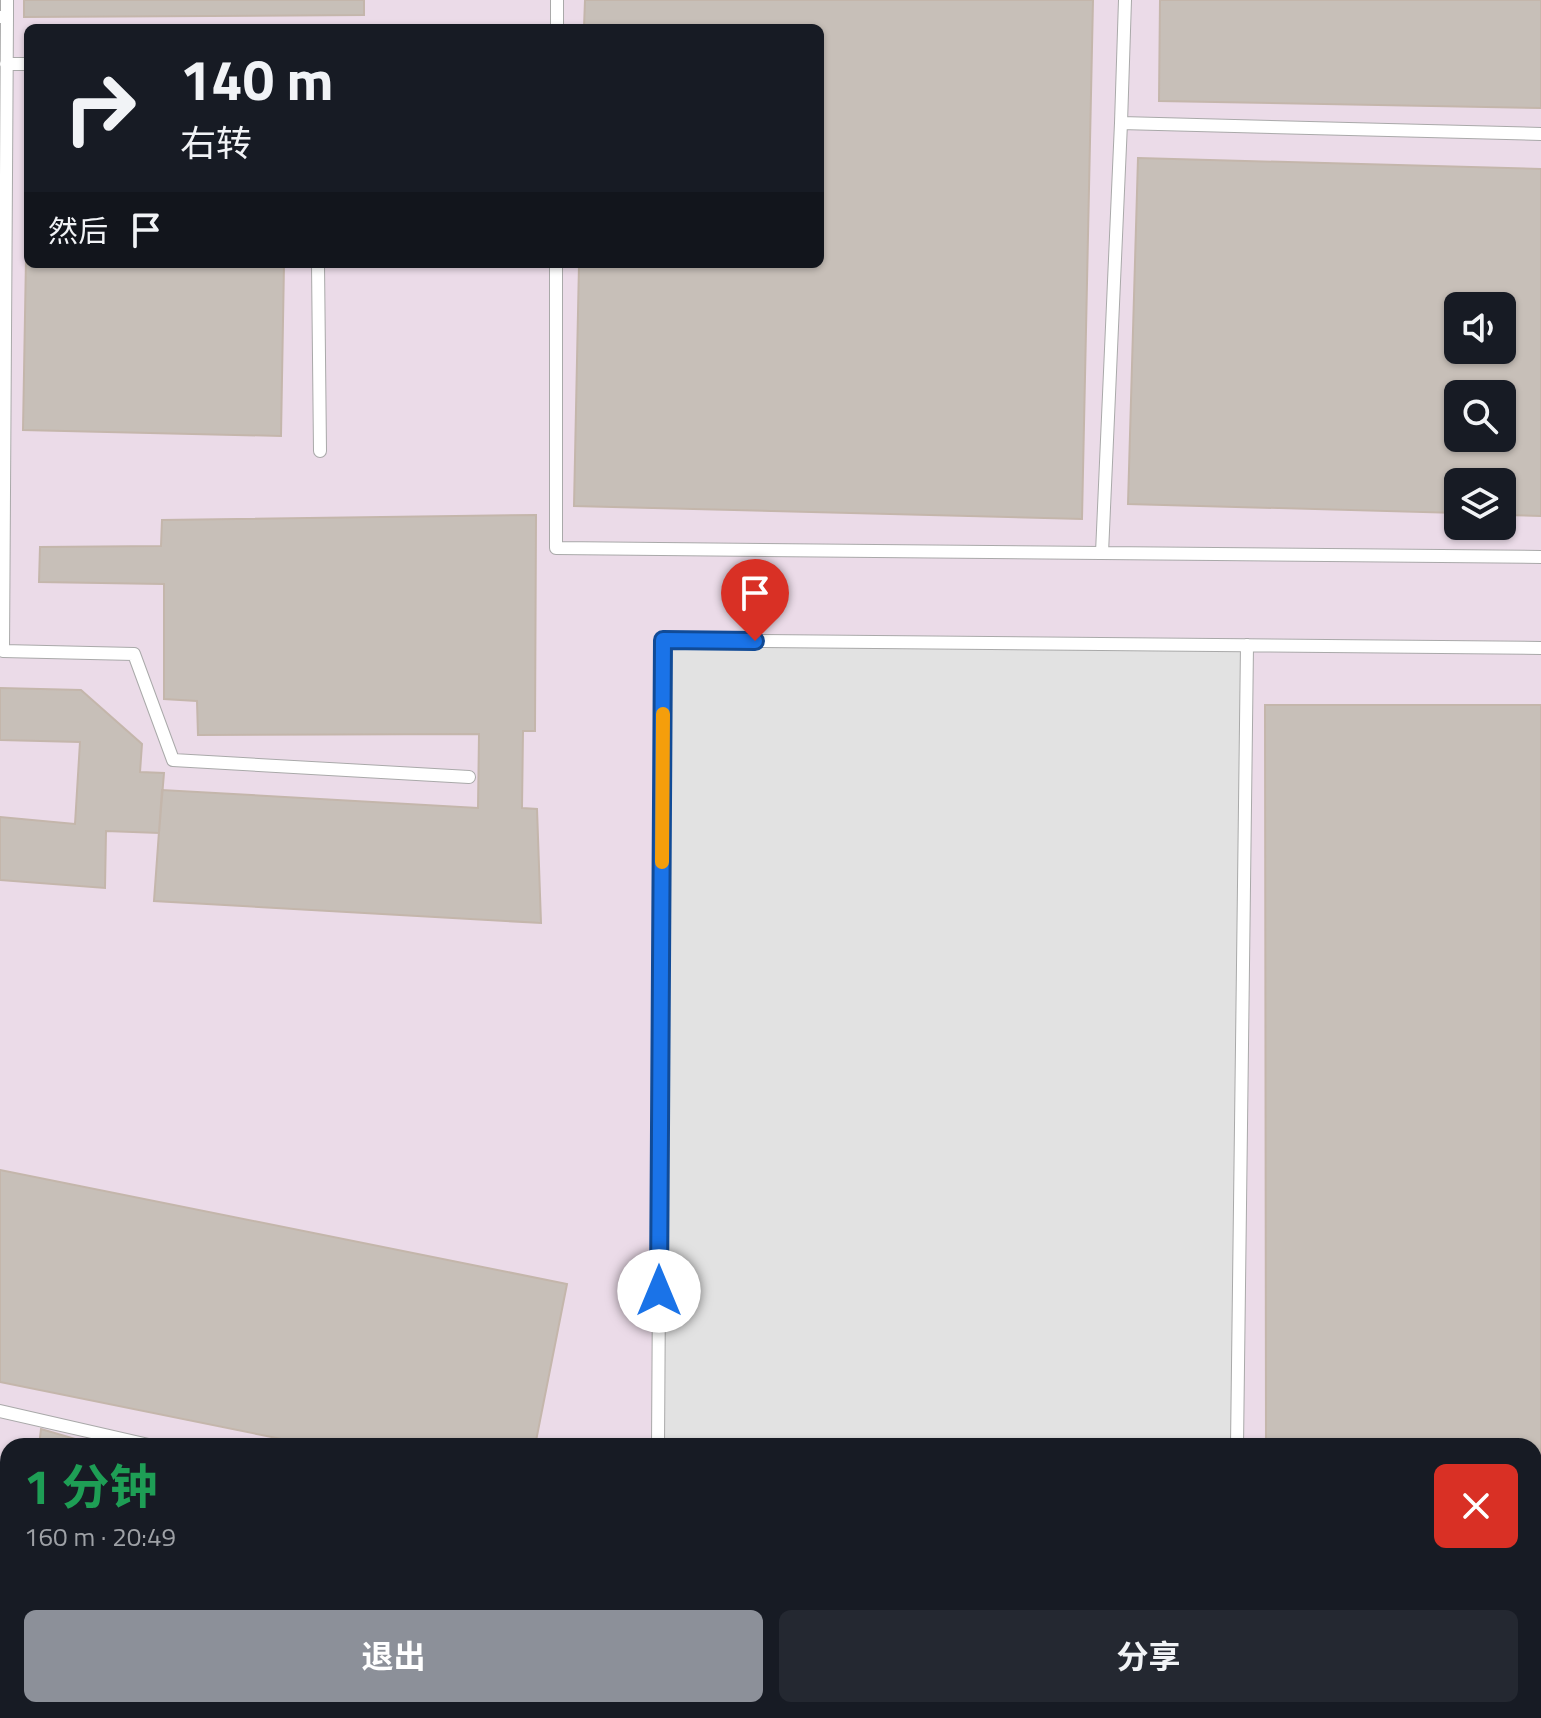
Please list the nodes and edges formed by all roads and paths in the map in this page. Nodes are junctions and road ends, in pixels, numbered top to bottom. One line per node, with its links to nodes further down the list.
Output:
1 (7, 0): 4 (lane)
2 (557, 0): 5 (lane)
3 (1125, 0): 8 (lane)
4 (3, 17): 6 (lane)
5 (557, 24)
6 (6, 64): 7 (lane); 17 (lane)
7 (24, 64)
8 (1121, 123): 9 (lane); 13 (lane)
9 (1541, 134)
10 (318, 268): 12 (lane)
11 (556, 268): 13 (lane)
12 (320, 451)
13 (1102, 553): 14 (lane)
14 (1541, 557)
15 (1247, 645): 16 (lane); 20 (lane); 21 (lane)
16 (1541, 648)
17 (469, 777)
18 (0, 1411): 19 (lane)
19 (118, 1438)
20 (658, 1438)
21 (1237, 1438)

